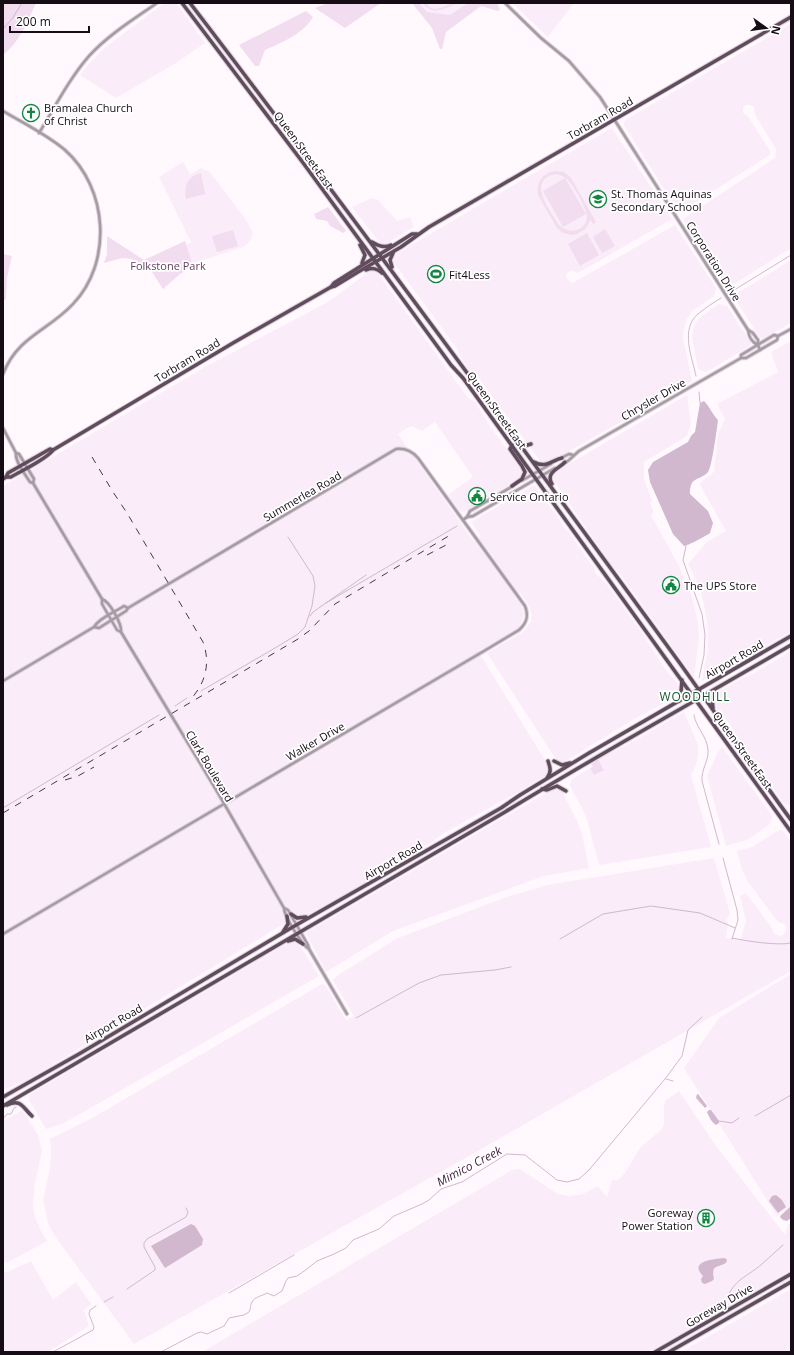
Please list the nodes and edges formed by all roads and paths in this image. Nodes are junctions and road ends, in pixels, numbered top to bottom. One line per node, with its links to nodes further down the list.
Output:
1 (157, 3): 8 (street)
2 (190, 3): 10 (main road, Queen Street East)
3 (505, 3): 7 (street, Corporation Drive)
4 (182, 4): 9 (main road, Queen Street East)
5 (791, 17): 7 (main road, Torbram Road)
6 (3, 111): 8 (street)
7 (615, 120): 11 (main road, Torbram Road); 24 (street, Corporation Drive)
8 (39, 133): 29 (street)
9 (350, 228): 15 (main road, Queen Street East); 18 (main road)
10 (365, 234): 12 (main road); 14 (main road, Queen Street East)
11 (417, 234): 12 (main road, Torbram Road); 13 (main road, Torbram Road)
12 (408, 237): 14 (main road, Torbram Road)
13 (401, 246): 16 (main road, Torbram Road); 20 (main road)
14 (380, 254): 15 (main road, Torbram Road); 16 (main road, Queen Street East)
15 (373, 258): 17 (main road, Queen Street East); 18 (main road, Torbram Road)
16 (383, 258): 17 (main road, Torbram Road); 20 (main road, Queen Street East)
17 (376, 262): 19 (main road, Torbram Road); 21 (main road, Queen Street East)
18 (349, 273): 22 (main road, Torbram Road)
19 (344, 281): 21 (main road); 22 (main road, Torbram Road)
20 (400, 281): 31 (main road, Queen Street East)
21 (390, 282): 32 (main road, Queen Street East)
22 (331, 286): 33 (main road, Torbram Road)
23 (791, 328): 25 (street, Chrysler Drive)
24 (748, 330): 26 (street, Corporation Drive); 26 (street, Corporation Drive)
25 (778, 336): 26 (street, Chrysler Drive); 27 (street, Chrysler Drive)
26 (758, 344): 27 (street, Corporation Drive); 28 (street, Chrysler Drive)
27 (760, 350): 28 (street, Chrysler Drive)
28 (741, 358): 36 (street, Chrysler Drive)
29 (3, 374)
30 (3, 428): 34 (street, Clark Boulevard)
31 (519, 443): 35 (main road, Queen Street East); 35 (main road)
32 (512, 445): 44 (main road, Queen Street East); 49 (main road)
33 (53, 450): 39 (main road, Torbram Road); 41 (main road, Torbram Road)
34 (16, 453): 39 (street, Clark Boulevard); 40 (street, Clark Boulevard)
35 (526, 453): 37 (main road); 43 (main road, Queen Street East)
36 (574, 455): 37 (street, Chrysler Drive); 38 (street, Chrysler Drive)
37 (562, 458): 43 (street, Chrysler Drive)
38 (565, 462): 45 (street, Chrysler Drive); 50 (main road)
39 (25, 464): 40 (main road, Torbram Road); 41 (street, Clark Boulevard)
40 (20, 466): 42 (street, Clark Boulevard); 46 (main road, Torbram Road)
41 (27, 468): 42 (main road, Torbram Road); 48 (street, Clark Boulevard)
42 (23, 470): 46 (main road, Torbram Road); 48 (street, Clark Boulevard)
43 (539, 471): 44 (street, Chrysler Drive); 45 (main road, Queen Street East)
44 (533, 474): 47 (main road, Queen Street East); 49 (street, Chrysler Drive)
45 (543, 476): 47 (street, Chrysler Drive); 50 (main road, Queen Street East)
46 (5, 478)
47 (537, 479): 51 (street, Chrysler Drive); 63 (main road, Queen Street East)
48 (33, 483): 53 (street, Clark Boulevard)
49 (512, 486): 51 (street, Chrysler Drive)
50 (558, 497): 65 (main road, Queen Street East)
51 (467, 517): 52 (street)
52 (463, 520): 54 (street, Summerlea Road); 80 (street, Walker Drive)
53 (102, 599): 55 (street, Clark Boulevard); 56 (street, Clark Boulevard)
54 (128, 608): 55 (street, Summerlea Road); 57 (street, Summerlea Road)
55 (113, 612): 56 (street, Summerlea Road); 57 (street, Clark Boulevard)
56 (108, 616): 58 (street, Clark Boulevard); 59 (street, Summerlea Road)
57 (116, 617): 58 (street, Summerlea Road); 60 (street, Clark Boulevard)
58 (111, 620): 59 (street, Summerlea Road); 60 (street, Clark Boulevard)
59 (94, 627): 64 (street, Summerlea Road)
60 (121, 632): 80 (street, Clark Boulevard)
61 (791, 636): 65 (main road, Airport Road)
62 (791, 645): 66 (main road, Airport Road)
63 (682, 680): 67 (main road, Queen Street East); 70 (main road)
64 (3, 681)
65 (698, 690): 67 (main road, Airport Road); 68 (main road, Queen Street East)
66 (715, 690): 68 (main road, Airport Road); 71 (main road)
67 (692, 694): 69 (main road, Queen Street East); 70 (main road, Airport Road)
68 (703, 696): 69 (main road, Airport Road); 71 (main road, Queen Street East)
69 (696, 700): 75 (main road, Queen Street East); 78 (main road, Airport Road)
70 (679, 701): 74 (main road, Airport Road)
71 (713, 709): 76 (main road, Queen Street East)
72 (548, 761): 77 (main road)
73 (554, 761): 74 (main road)
74 (576, 761): 77 (main road, Airport Road)
75 (749, 773): 76 (main road); 82 (main road, Queen Street East)
76 (762, 780): 81 (main road, Queen Street East)
77 (542, 782): 85 (main road, Airport Road)
78 (542, 789): 79 (main road); 88 (main road, Airport Road)
79 (566, 791)
80 (224, 803): 83 (street, Clark Boulevard); 89 (street, Walker Drive)
81 (791, 820)
82 (791, 832)
83 (284, 908): 84 (street, Clark Boulevard); 86 (street, Clark Boulevard)
84 (291, 914): 85 (main road); 87 (street, Clark Boulevard)
85 (314, 915): 87 (main road, Airport Road)
86 (287, 916): 87 (street, Clark Boulevard); 90 (main road)
87 (295, 926): 88 (street, Clark Boulevard); 90 (main road, Airport Road)
88 (298, 933): 91 (main road, Airport Road); 92 (street, Clark Boulevard); 93 (street, Clark Boulevard)
89 (3, 934)
90 (277, 936): 95 (main road, Airport Road)
91 (278, 944): 92 (main road); 96 (main road, Airport Road)
92 (303, 944): 93 (street, Clark Boulevard)
93 (309, 949): 94 (street, Clark Boulevard)
94 (347, 1014)
95 (3, 1097)
96 (3, 1107): 97 (main road)
97 (32, 1116)
98 (791, 1274): 100 (main road, Goreway Drive)
99 (791, 1282): 101 (main road, Goreway Drive)
100 (655, 1352)
101 (669, 1352)

